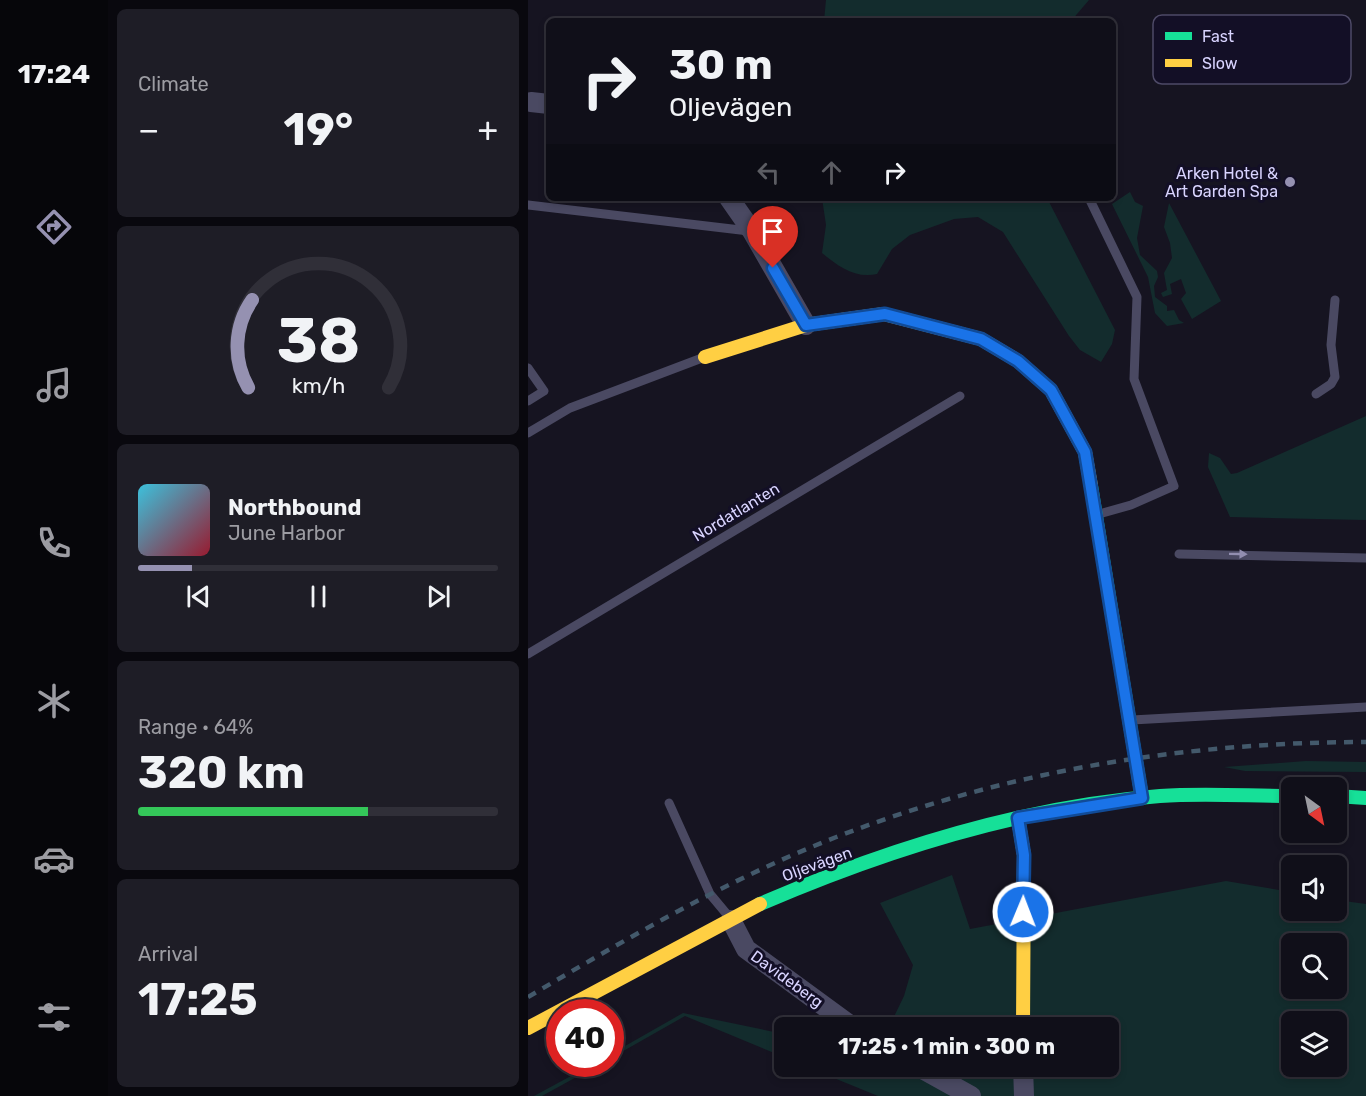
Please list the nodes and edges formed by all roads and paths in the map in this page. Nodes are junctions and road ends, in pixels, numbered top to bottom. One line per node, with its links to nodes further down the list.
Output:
1 (731, 201): 4 (street)
2 (1090, 201): 13 (lane)
3 (528, 205): 4 (lane)
4 (752, 231): 6 (street)
5 (1335, 300): 9 (lane)
6 (806, 325): 7 (street); 13 (street)
7 (705, 357): 12 (lane)
8 (528, 368): 11 (lane)
9 (1316, 394)
10 (960, 396): 16 (lane, Nordatlanten)
11 (528, 401)
12 (528, 433)
13 (1097, 515): 18 (street)
14 (1179, 554): 15 (lane, one-way to 15)
15 (1366, 558)
16 (528, 654)
17 (1366, 707): 18 (lane)
18 (1129, 720): 21 (street)
19 (1281, 796): 21 (street, Oljevägen)
20 (1347, 797): 22 (street)
21 (1142, 798): 24 (street, Oljevägen)
22 (1366, 798)
23 (669, 804): 25 (lane)
24 (1018, 818): 25 (street, Oljevägen); 27 (street)
25 (731, 920): 26 (street, Davideberg); 28 (street, Oljevägen)
26 (839, 1017)
27 (1023, 1017)
28 (528, 1028)
29 (937, 1077): 31 (street)
30 (1023, 1077): 32 (street)
31 (971, 1096)
32 (1024, 1096)

